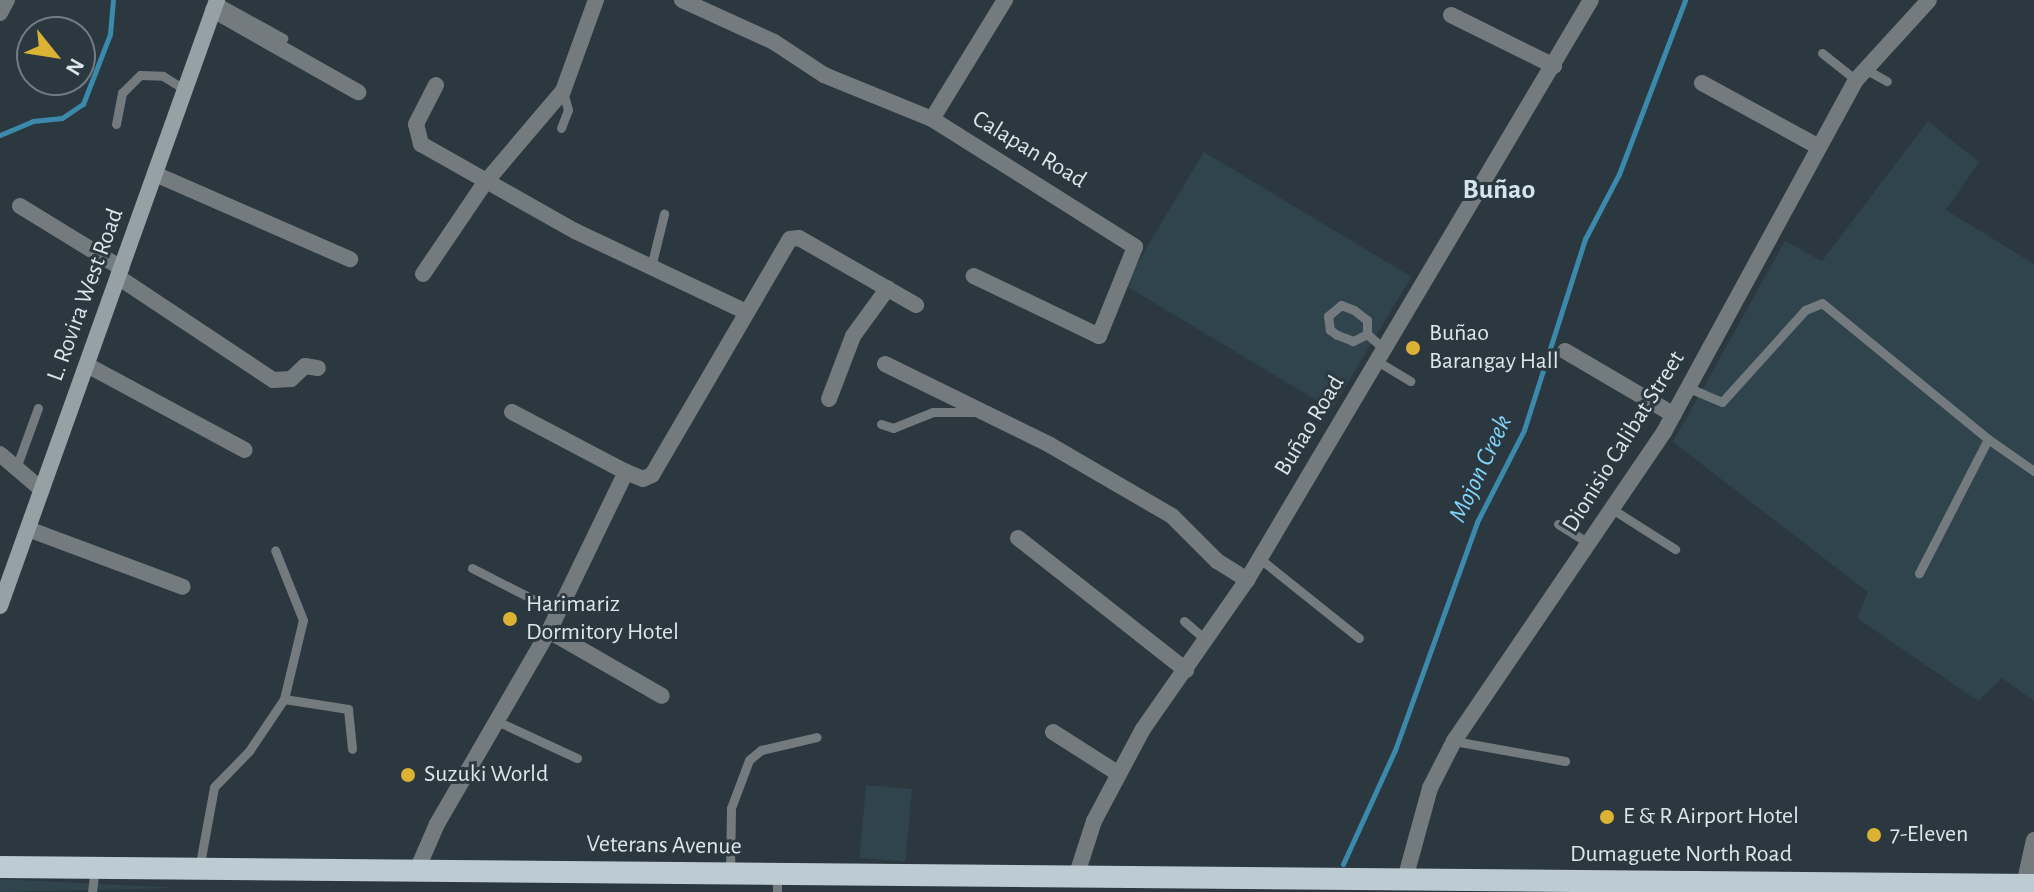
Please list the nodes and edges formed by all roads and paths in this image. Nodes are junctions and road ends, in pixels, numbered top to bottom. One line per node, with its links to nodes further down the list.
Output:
1 (7, 0): 8 (street)
2 (596, 0): 18 (street)
3 (682, 0): 20 (street, Calapan Road)
4 (1005, 0): 20 (street)
5 (1591, 0): 12 (street, Buñao Road)
6 (1929, 0): 13 (street, Dionisio Calibat Street)
7 (215, 4): 10 (lane); 17 (main road, L. Rovira West Road); 19 (street)
8 (0, 13)
9 (1451, 15): 12 (street)
10 (283, 38)
11 (1822, 53): 13 (lane)
12 (1554, 66): 38 (street, Buñao Road)
13 (1861, 74): 14 (lane); 23 (street, Dionisio Calibat Street)
14 (1887, 81)
15 (1702, 83): 23 (street)
16 (436, 85): 25 (street)
17 (185, 90): 21 (lane); 24 (main road, L. Rovira West Road)
18 (563, 91): 22 (lane); 25 (street)
19 (358, 92)
20 (932, 119): 32 (street, Calapan Road)
21 (116, 124)
22 (561, 128)
23 (1819, 147): 43 (street, Dionisio Calibat Street)
24 (155, 174): 28 (street); 30 (main road, L. Rovira West Road)
25 (484, 184): 29 (street); 31 (street)
26 (20, 206): 30 (street)
27 (664, 214): 29 (lane)
28 (350, 259)
29 (651, 267): 35 (street)
30 (119, 272): 40 (main road, L. Rovira West Road); 41 (street)
31 (423, 274)
32 (974, 276)
33 (888, 288): 34 (street); 35 (street); 44 (street)
34 (916, 305)
35 (746, 312): 55 (street)
36 (1367, 334): 36 (lane); 38 (lane)
37 (1565, 351): 48 (street)
38 (1381, 355): 42 (lane); 64 (street, Buñao Road)
39 (885, 364): 47 (street)
40 (87, 365): 51 (street); 56 (main road, L. Rovira West Road)
41 (318, 368)
42 (1410, 381)
43 (1689, 388): 48 (street, Dionisio Calibat Street); 50 (lane)
44 (829, 399)
45 (38, 408): 53 (lane)
46 (512, 412): 55 (street)
47 (982, 412): 49 (lane); 67 (street)
48 (1674, 415): 57 (street, Dionisio Calibat Street)
49 (881, 424)
50 (1988, 439): 54 (lane); 66 (lane)
51 (245, 450)
52 (0, 454): 53 (street)
53 (16, 468): 56 (street)
54 (2034, 471)
55 (626, 472): 70 (street)
56 (42, 490): 59 (main road, L. Rovira West Road)
57 (1612, 509): 61 (street, Dionisio Calibat Street); 62 (lane)
58 (1558, 524): 61 (lane)
59 (28, 529): 68 (street); 69 (main road, L. Rovira West Road)
60 (1018, 538): 75 (street)
61 (1589, 543): 81 (street, Dionisio Calibat Street)
62 (1675, 549)
63 (275, 550): 77 (lane)
64 (1259, 558): 67 (street, Buñao Road); 73 (lane)
65 (472, 568): 70 (lane)
66 (1919, 573)
67 (1247, 580): 74 (street, Buñao Road)
68 (183, 587)
69 (0, 606)
70 (558, 612): 72 (street)
71 (1184, 621): 74 (lane)
72 (549, 631): 76 (street); 78 (street)
73 (1359, 638)
74 (1207, 641): 75 (street, Buñao Road)
75 (1186, 670): 85 (street, Buñao Road)
76 (662, 696)
77 (284, 699): 82 (lane); 89 (lane)
78 (499, 722): 83 (lane); 90 (street)
79 (1053, 732): 85 (street)
80 (817, 737): 91 (lane)
81 (1454, 741): 84 (lane); 94 (street, Dionisio Calibat Street)
82 (352, 749)
83 (577, 758)
84 (1565, 761)
85 (1119, 774): 92 (street, Buñao Road)
86 (2034, 840): 96 (street)
87 (0, 867): 88 (highway, Veterans Avenue)
88 (95, 867): 89 (highway, Veterans Avenue); 100 (lane)
89 (199, 869): 90 (highway, Veterans Avenue)
90 (417, 870): 91 (highway, Veterans Avenue)
91 (730, 873): 95 (highway, Veterans Avenue)
92 (1076, 877): 93 (highway, Veterans Avenue); 95 (highway, Veterans Avenue)
93 (1327, 877): 94 (highway, Dumaguete North Road)
94 (1405, 879): 97 (highway, Dumaguete North Road)
95 (777, 883)
96 (2029, 885): 99 (highway, Dumaguete North Road)
97 (1472, 886): 98 (highway, Dumaguete North Road)
98 (1611, 887): 99 (highway, Dumaguete North Road)
99 (1880, 887)
100 (92, 892)

